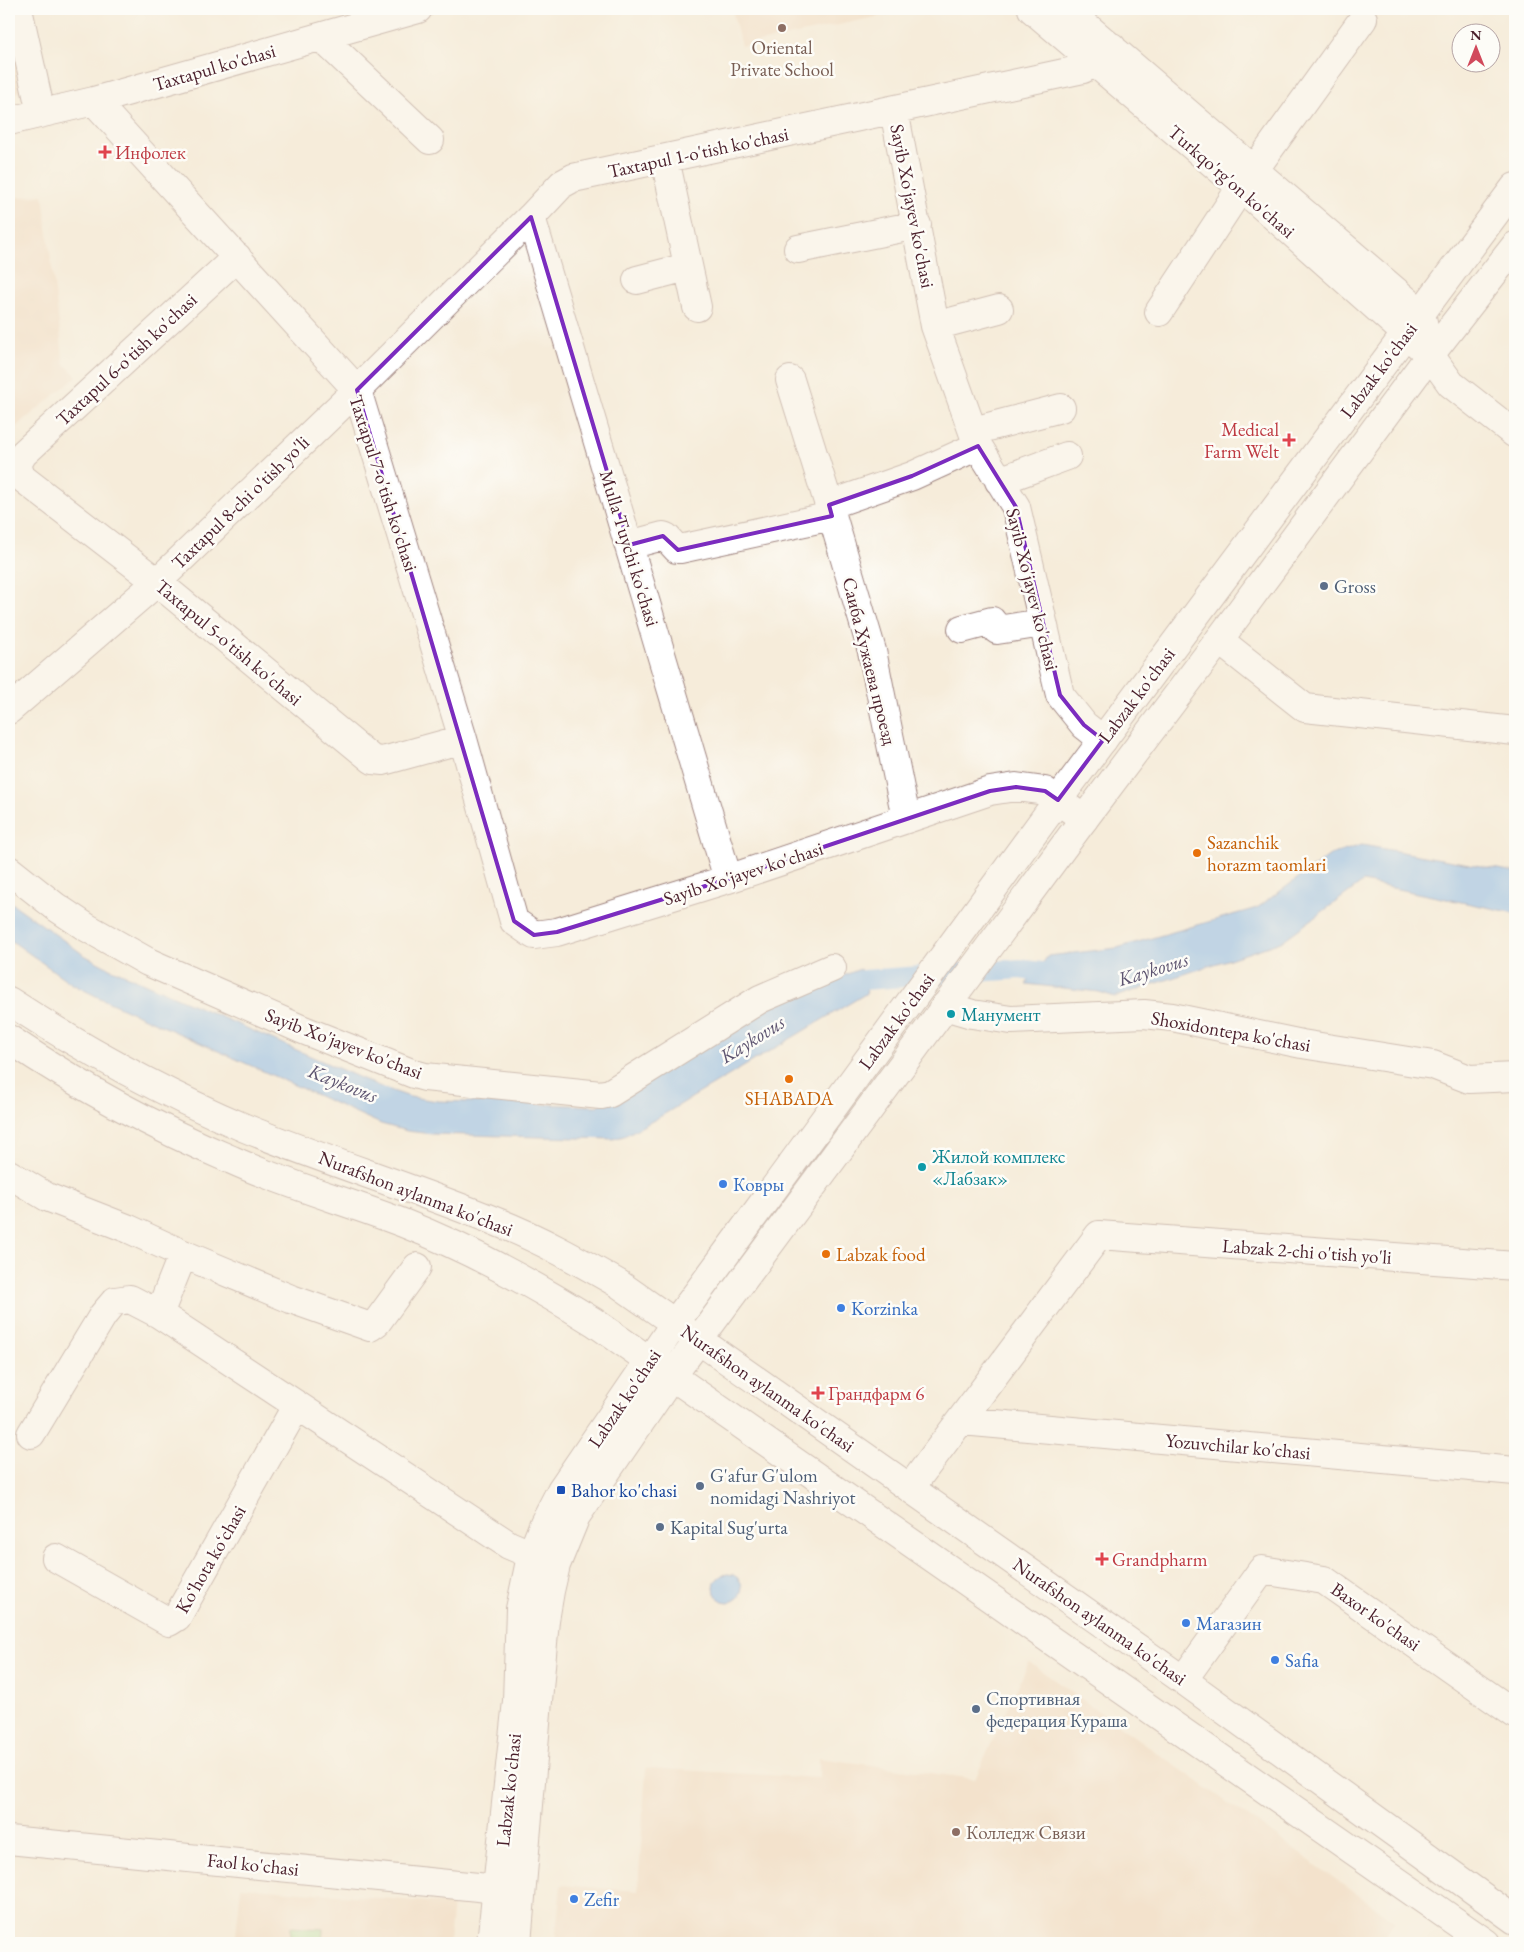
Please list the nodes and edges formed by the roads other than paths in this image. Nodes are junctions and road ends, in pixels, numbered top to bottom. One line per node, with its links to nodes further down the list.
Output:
1 (18, 9): 10 (street)
2 (418, 9): 6 (street, Taxtapul ko'chasi)
3 (1032, 9): 7 (street, Turkqo'rg'on ko'chasi)
4 (1066, 9): 7 (street, Turkqo'rg'on ko'chasi)
5 (1363, 19): 14 (street)
6 (321, 37): 8 (street, Taxtapul ko'chasi); 12 (street)
7 (1103, 55): 9 (street, Taxtapul 1-o'tish ko'chasi); 14 (street, Turkqo'rg'on ko'chasi)
8 (94, 101): 10 (street, Taxtapul ko'chasi); 20 (street, Taxtapul 7-o'tish ko'chasi)
9 (894, 110): 13 (street, Taxtapul 1-o'tish ko'chasi); 17 (street, Sayib Xo'jayev ko'chasi)
10 (41, 113): 11 (street, Taxtapul ko'chasi)
11 (9, 121)
12 (430, 140)
13 (665, 159): 16 (street, Taxtapul 1-o'tish ko'chasi); 21 (street)
14 (1248, 180): 25 (street); 26 (street, Turkqo'rg'on ko'chasi)
15 (1515, 187): 26 (street, Labzak ko'chasi)
16 (532, 217): 30 (street, Taxtapul 1-o'tish ko'chasi); 38 (street, Mulla Tuychi ko'chasi)
17 (917, 225): 19 (street); 27 (street, Sayib Xo'jayev ko'chasi)
18 (1515, 246): 28 (street, Labzak ko'chasi)
19 (798, 249)
20 (237, 257): 30 (street, Taxtapul 7-o'tish ko'chasi); 35 (street, Taxtapul 6-o'tish ko'chasi)
21 (688, 266): 22 (street); 23 (street)
22 (637, 280)
23 (697, 307)
24 (999, 309): 27 (street)
25 (1159, 312)
26 (1413, 323): 28 (street); 46 (street, Labzak ko'chasi)
27 (935, 326): 33 (street, Sayib Xo'jayev ko'chasi)
28 (1430, 355): 32 (street); 42 (street, Labzak ko'chasi)
29 (790, 380): 37 (street, Саиба Хужаева проезд)
30 (357, 390): 39 (street, Taxtapul 8-chi o'tish yo'li); 45 (street, Taxtapul 7-o'tish ko'chasi)
31 (1061, 408): 33 (street)
32 (1515, 434)
33 (976, 439): 36 (street, Sayib Xo'jayev ko'chasi); 37 (street)
34 (1067, 456): 36 (street)
35 (17, 464): 39 (street, Taxtapul 5-o'tish ko'chasi)
36 (999, 481): 40 (street, Sayib Xo'jayev ko'chasi)
37 (831, 511): 38 (street); 48 (street, Саиба Хужаева проезд)
38 (629, 545): 51 (street, Mulla Tuychi ko'chasi)
39 (157, 582): 43 (street, Taxtapul 8-chi o'tish yo'li); 45 (street, Taxtapul 5-o'tish ko'chasi)
40 (1043, 623): 41 (street); 46 (street, Sayib Xo'jayev ko'chasi)
41 (962, 629)
42 (1219, 640): 44 (street); 49 (street, Labzak ko'chasi)
43 (9, 710)
44 (1515, 732)
45 (463, 739): 52 (street, Taxtapul 7-o'tish ko'chasi)
46 (1103, 740): 47 (street, Labzak ko'chasi)
47 (1058, 800): 48 (street, Sayib Xo'jayev ko'chasi); 49 (street, Sayib Xo'jayev ko'chasi); 65 (street, Labzak ko'chasi)
48 (906, 818): 51 (street, Sayib Xo'jayev ko'chasi)
49 (1084, 819): 54 (street, Labzak ko'chasi)
50 (9, 870): 53 (street, Sayib Xo'jayev ko'chasi)
51 (728, 879): 52 (street, Sayib Xo'jayev ko'chasi)
52 (514, 921)
53 (832, 968)
54 (951, 998): 57 (street, Shoxidontepa ko'chasi); 66 (street, Labzak ko'chasi)
55 (9, 1001): 59 (street, Nurafshon aylanma ko'chasi)
56 (9, 1039): 60 (street, Nurafshon aylanma ko'chasi)
57 (1515, 1077)
58 (9, 1174): 61 (street)
59 (377, 1177): 60 (street); 65 (street, Nurafshon aylanma ko'chasi)
60 (366, 1209): 67 (street, Nurafshon aylanma ko'chasi)
61 (184, 1254): 63 (street); 64 (street)
62 (1515, 1266): 70 (street, Labzak 2-chi o'tish yo'li)
63 (417, 1267)
64 (159, 1314): 69 (street); 71 (street)
65 (675, 1323): 66 (street, Nurafshon aylanma ko'chasi); 67 (street, Labzak ko'chasi)
66 (698, 1339): 68 (street, Labzak ko'chasi); 73 (street, Nurafshon aylanma ko'chasi)
67 (650, 1360): 68 (street, Nurafshon aylanma ko'chasi); 75 (street, Labzak ko'chasi)
68 (672, 1376): 75 (street, Labzak ko'chasi); 78 (street, Nurafshon aylanma ko'chasi)
69 (298, 1406): 74 (street, Koʻhota koʻchasi); 75 (street)
70 (962, 1421): 72 (street, Yozuvchilar ko'chasi); 73 (street)
71 (31, 1434)
72 (1515, 1471)
73 (910, 1488): 76 (street, Nurafshon aylanma ko'chasi)
74 (56, 1558)
75 (544, 1560): 81 (street, Labzak ko'chasi); 84 (street, Labzak ko'chasi)
76 (1143, 1652): 77 (street, Nurafshon aylanma ko'chasi); 78 (street)
77 (1183, 1680): 79 (street, Baxor ko'chasi); 82 (street, Nurafshon aylanma ko'chasi)
78 (1118, 1686): 85 (street, Nurafshon aylanma ko'chasi)
79 (1515, 1714)
80 (9, 1840): 81 (street, Faol ko'chasi)
81 (498, 1889): 83 (street, Labzak ko'chasi)
82 (1515, 1920)
83 (492, 1943)
84 (517, 1943)
85 (1486, 1943)

